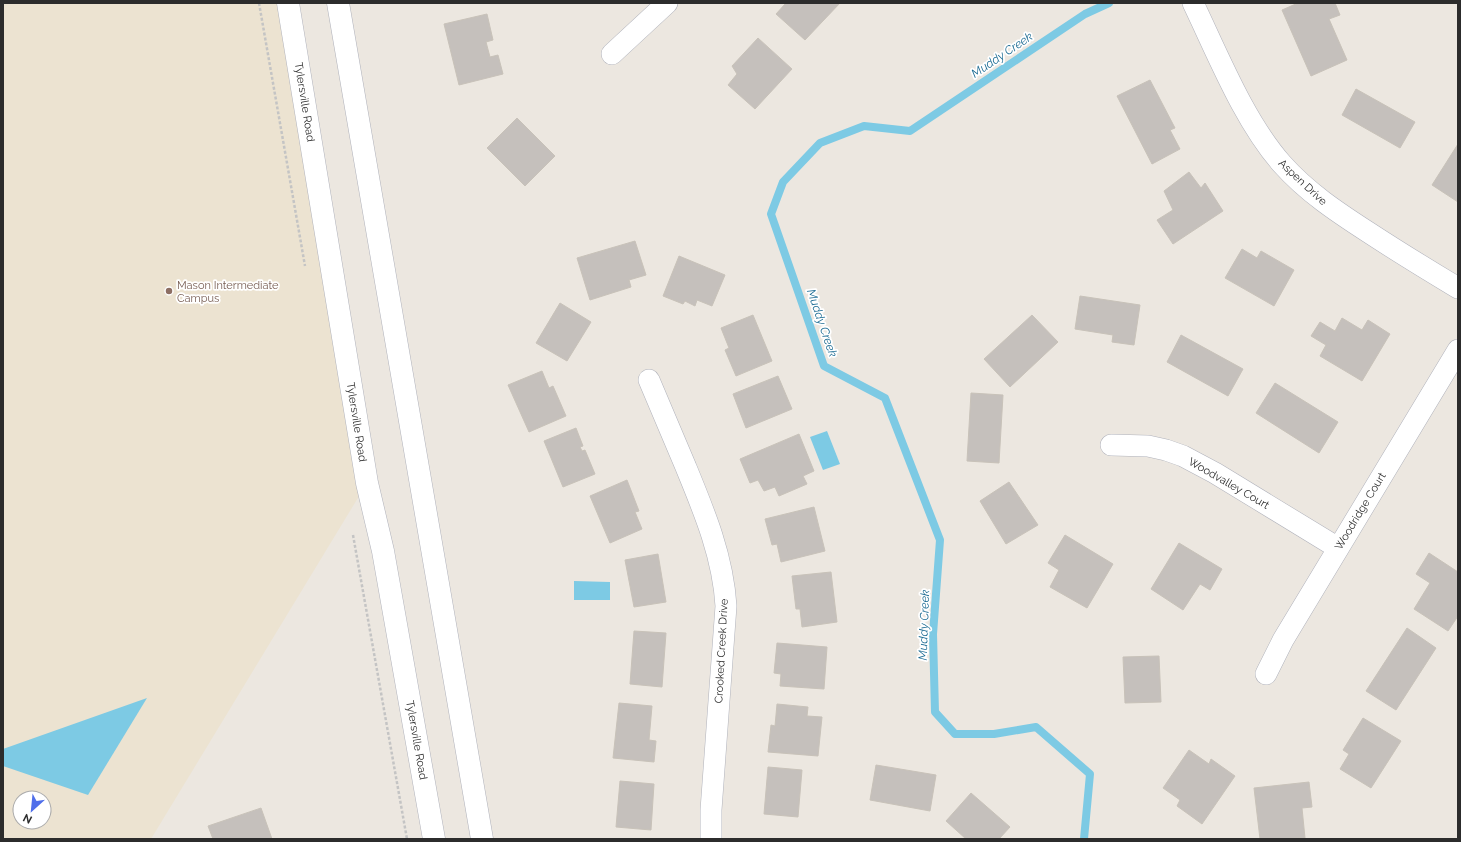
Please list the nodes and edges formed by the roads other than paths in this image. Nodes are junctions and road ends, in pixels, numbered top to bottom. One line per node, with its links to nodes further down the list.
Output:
1 (288, 3): 12 (main road, Tylersville Road)
2 (338, 3): 13 (main road)
3 (667, 3): 5 (street)
4 (1193, 3): 6 (street, Aspen Drive)
5 (612, 54)
6 (1458, 288)
7 (1458, 350): 10 (street, Woodridge Court)
8 (649, 380): 14 (street, Crooked Creek Drive)
9 (1111, 445): 10 (street, Woodvalley Court)
10 (1338, 548): 11 (street, Woodridge Court)
11 (1266, 674)
12 (434, 839)
13 (482, 839)
14 (711, 839)

